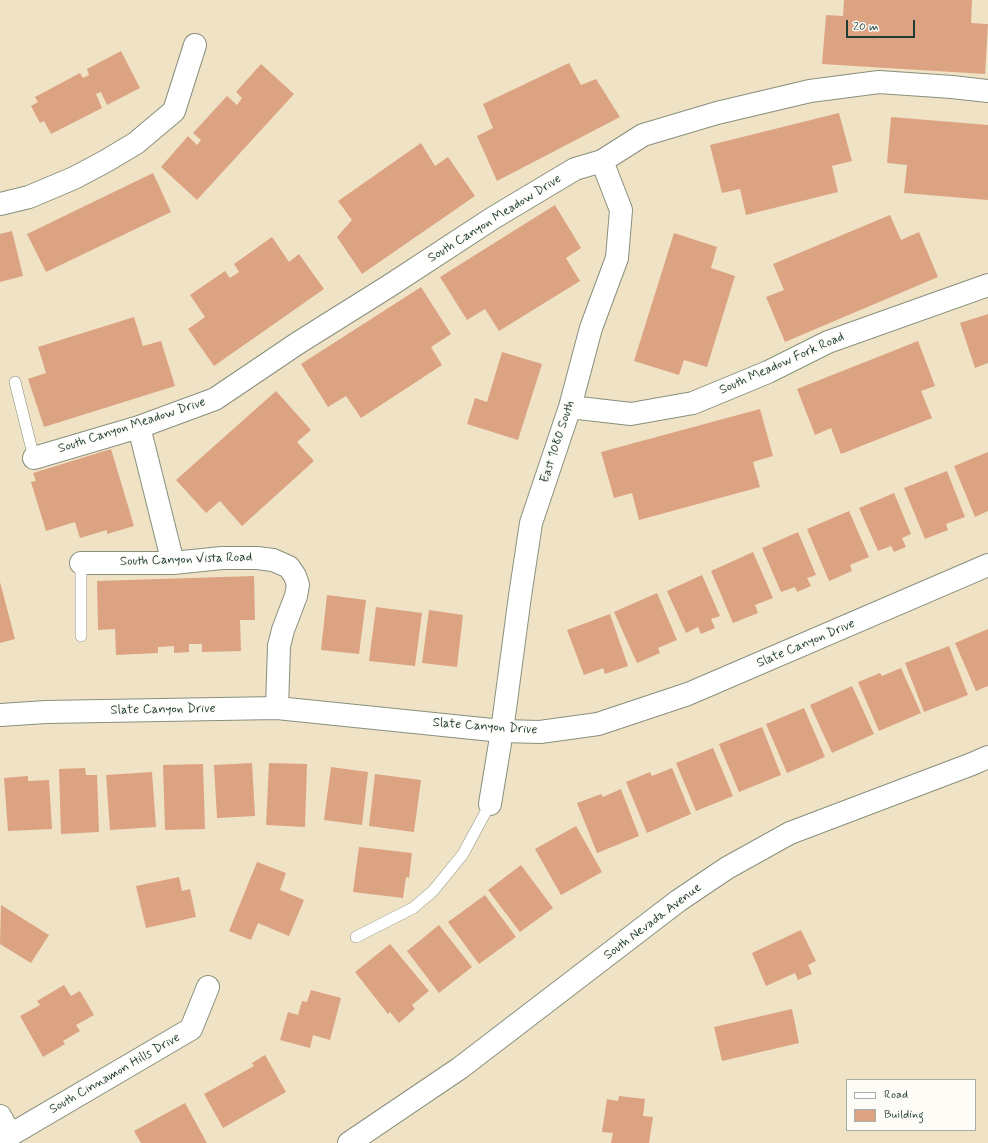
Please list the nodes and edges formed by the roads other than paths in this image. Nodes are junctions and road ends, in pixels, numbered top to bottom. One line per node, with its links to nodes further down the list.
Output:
1 (195, 45): 4 (street)
2 (988, 91): 3 (street, South Canyon Meadow Drive)
3 (602, 160): 7 (street, East 1080 South); 8 (street, South Canyon Meadow Drive)
4 (0, 204)
5 (988, 285): 7 (street, South Meadow Fork Road)
6 (15, 382): 9 (lane)
7 (570, 407): 16 (street, East 1080 South)
8 (139, 427): 9 (street, South Canyon Meadow Drive); 11 (street)
9 (34, 458)
10 (81, 563): 11 (street, South Canyon Vista Road); 13 (lane)
11 (173, 563): 14 (street, South Canyon Vista Road)
12 (988, 565): 16 (street, Slate Canyon Drive)
13 (81, 636)
14 (277, 708): 15 (street, Slate Canyon Drive); 16 (street, Slate Canyon Drive)
15 (0, 715)
16 (502, 731): 18 (street, East 1080 South)
17 (988, 757): 22 (street, South Nevada Avenue)
18 (490, 804): 19 (lane)
19 (356, 937)
20 (208, 987): 21 (street, South Cinnamon Hills Drive)
21 (4, 1131)
22 (349, 1143)

